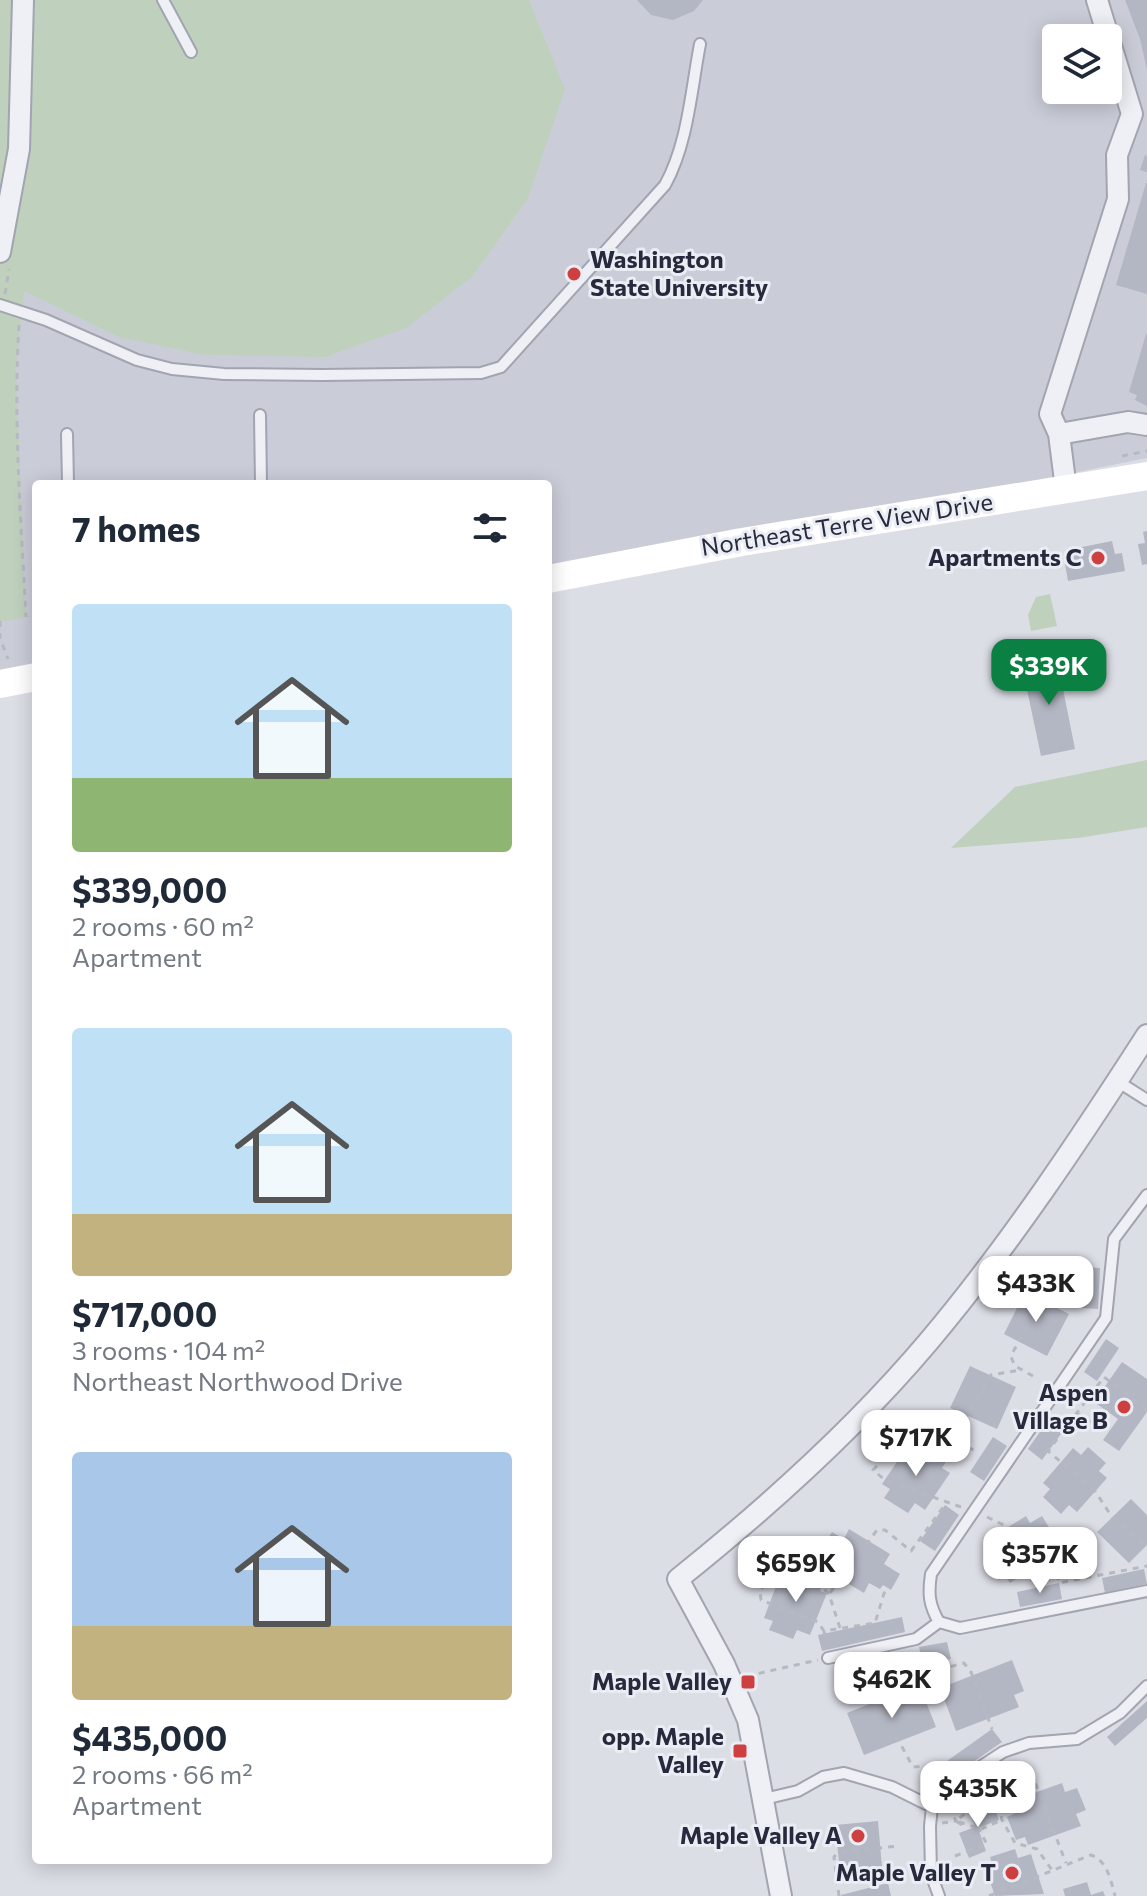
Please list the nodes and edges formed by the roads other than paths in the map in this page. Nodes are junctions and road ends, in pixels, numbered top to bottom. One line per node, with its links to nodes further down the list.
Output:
1 (23, 0): 6 (street)
2 (163, 0): 5 (lane)
3 (1097, 0): 11 (street)
4 (700, 44): 7 (lane)
5 (191, 52)
6 (0, 252)
7 (0, 305)
8 (260, 415): 14 (lane)
9 (1147, 425): 11 (street)
10 (67, 434): 13 (lane)
11 (1059, 434): 15 (street)
12 (1147, 476): 15 (main road, Northeast Terre View Drive)
13 (68, 480)
14 (261, 480)
15 (1066, 489): 16 (main road, Northeast Terre View Drive)
16 (552, 578)
17 (1147, 1035): 18 (street)
18 (1117, 1081): 19 (lane); 25 (street)
19 (1147, 1100)
20 (1147, 1195): 22 (lane)
21 (1147, 1591): 22 (lane)
22 (939, 1622): 23 (lane)
23 (828, 1658)
24 (1147, 1686): 26 (lane)
25 (764, 1799): 26 (lane); 27 (street)
26 (932, 1807): 28 (lane)
27 (781, 1896)
28 (939, 1896)

